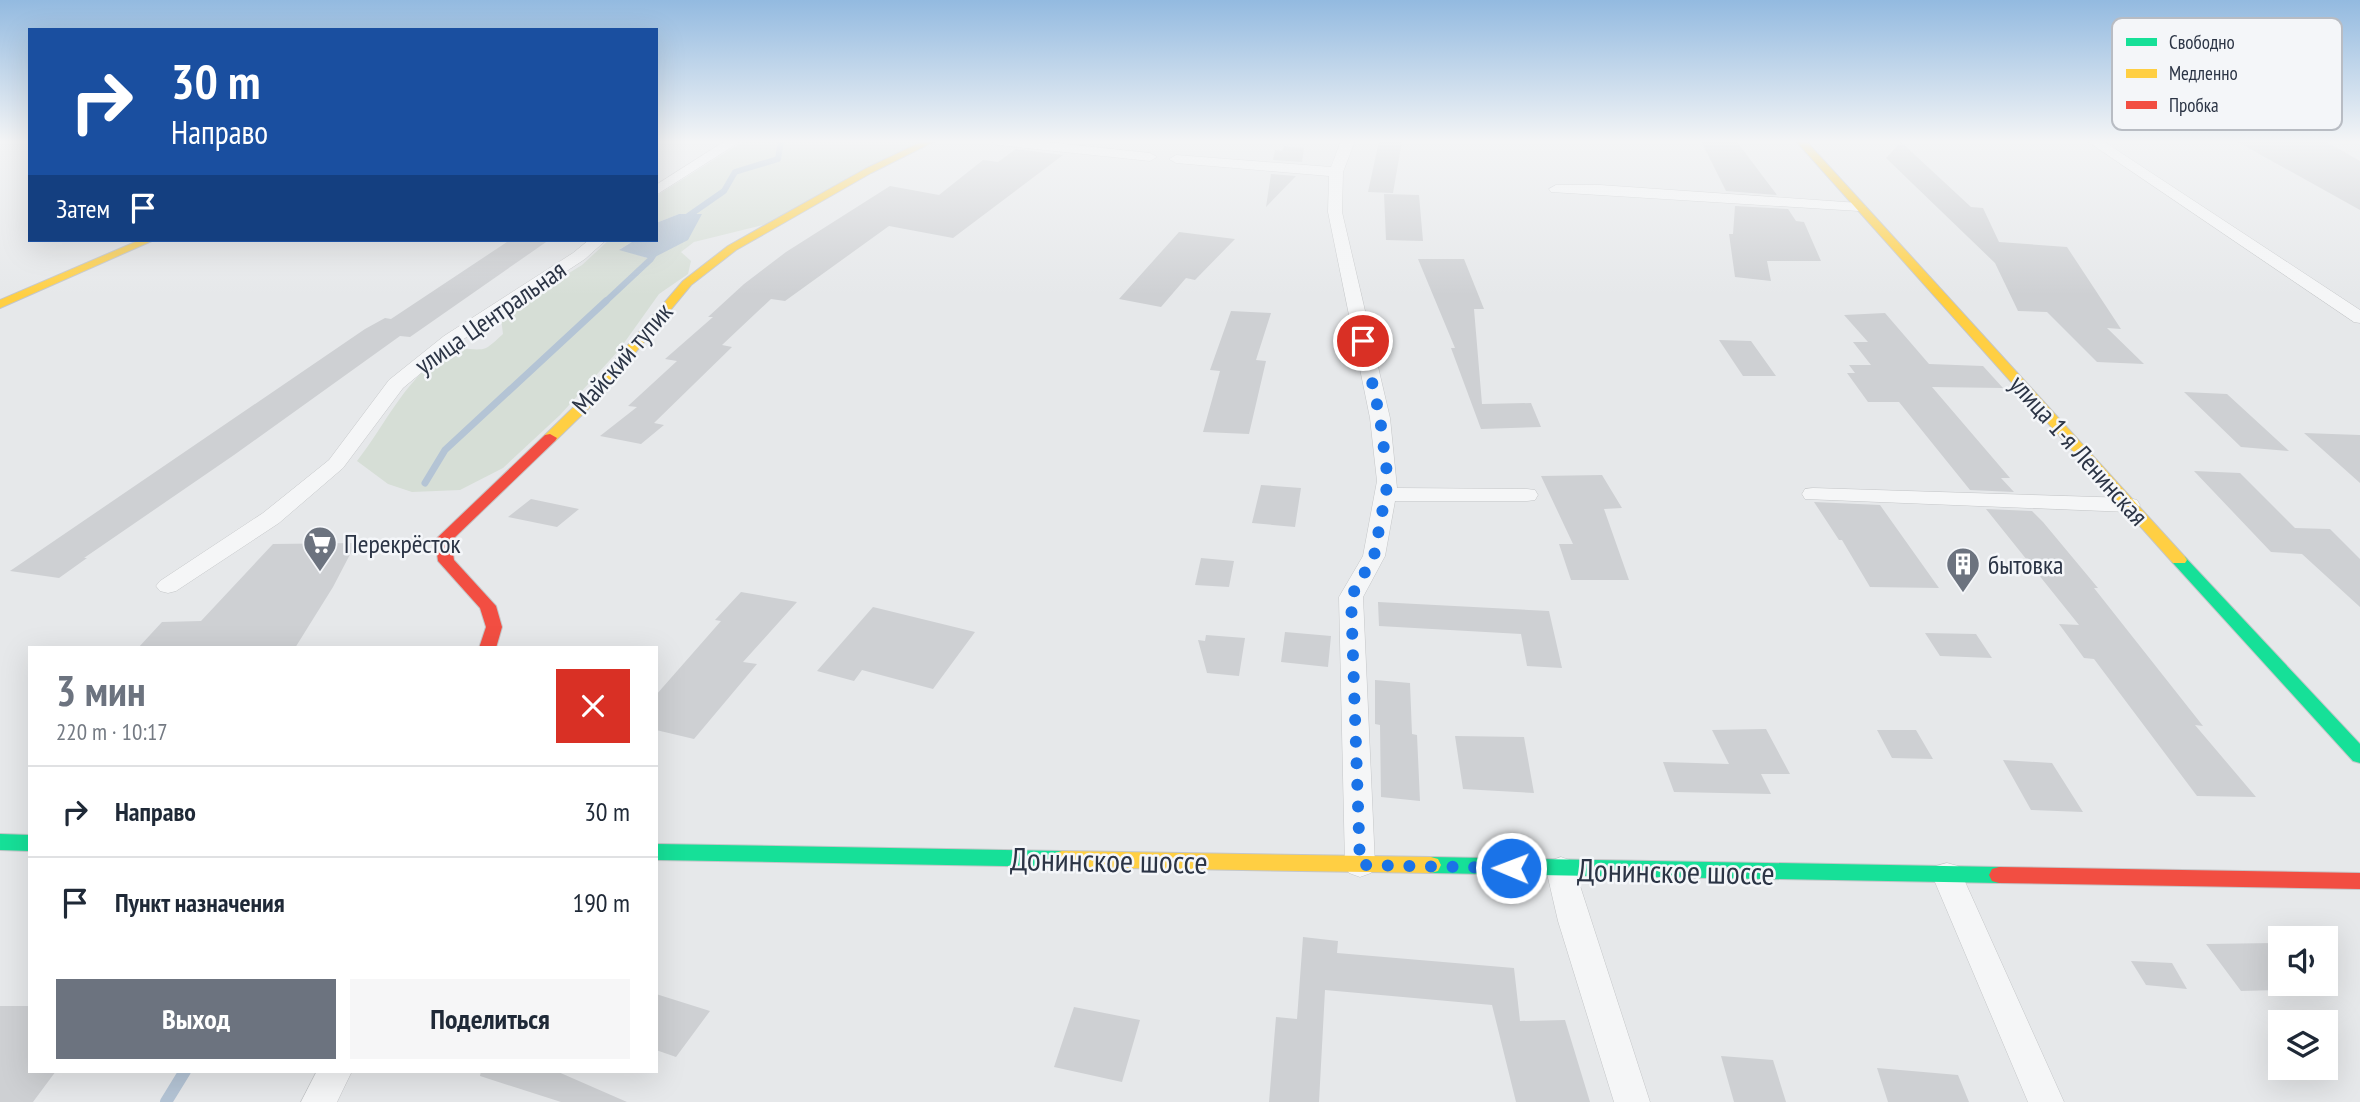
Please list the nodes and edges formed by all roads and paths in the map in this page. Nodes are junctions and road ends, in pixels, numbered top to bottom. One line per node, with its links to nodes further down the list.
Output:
1 (829, 192): 16 (street, Майский тупик)
2 (1335, 192): 11 (street)
3 (1649, 192): 6 (street)
4 (1846, 192): 6 (street, улица 1-я Ленинская)
5 (2171, 192): 10 (street)
6 (1859, 207): 14 (street, улица 1-я Ленинская)
7 (144, 242): 9 (street)
8 (595, 242): 15 (street, улица Центральная)
9 (0, 304)
10 (2360, 318)
11 (1385, 494): 13 (street); 21 (street)
12 (1813, 494): 14 (street)
13 (1527, 495)
14 (2129, 505): 17 (street, улица 1-я Ленинская)
15 (168, 586)
16 (488, 646)
17 (2360, 756)
18 (0, 842): 19 (street)
19 (28, 843)
20 (658, 852): 21 (street, Донинское шоссе)
21 (1360, 865): 22 (street, Донинское шоссе)
22 (1561, 869): 23 (street, Донинское шоссе); 27 (street)
23 (1947, 875): 24 (street, Донинское шоссе); 28 (street)
24 (2360, 881)
25 (334, 1073): 26 (street)
26 (319, 1102)
27 (1632, 1102)
28 (2046, 1102)

